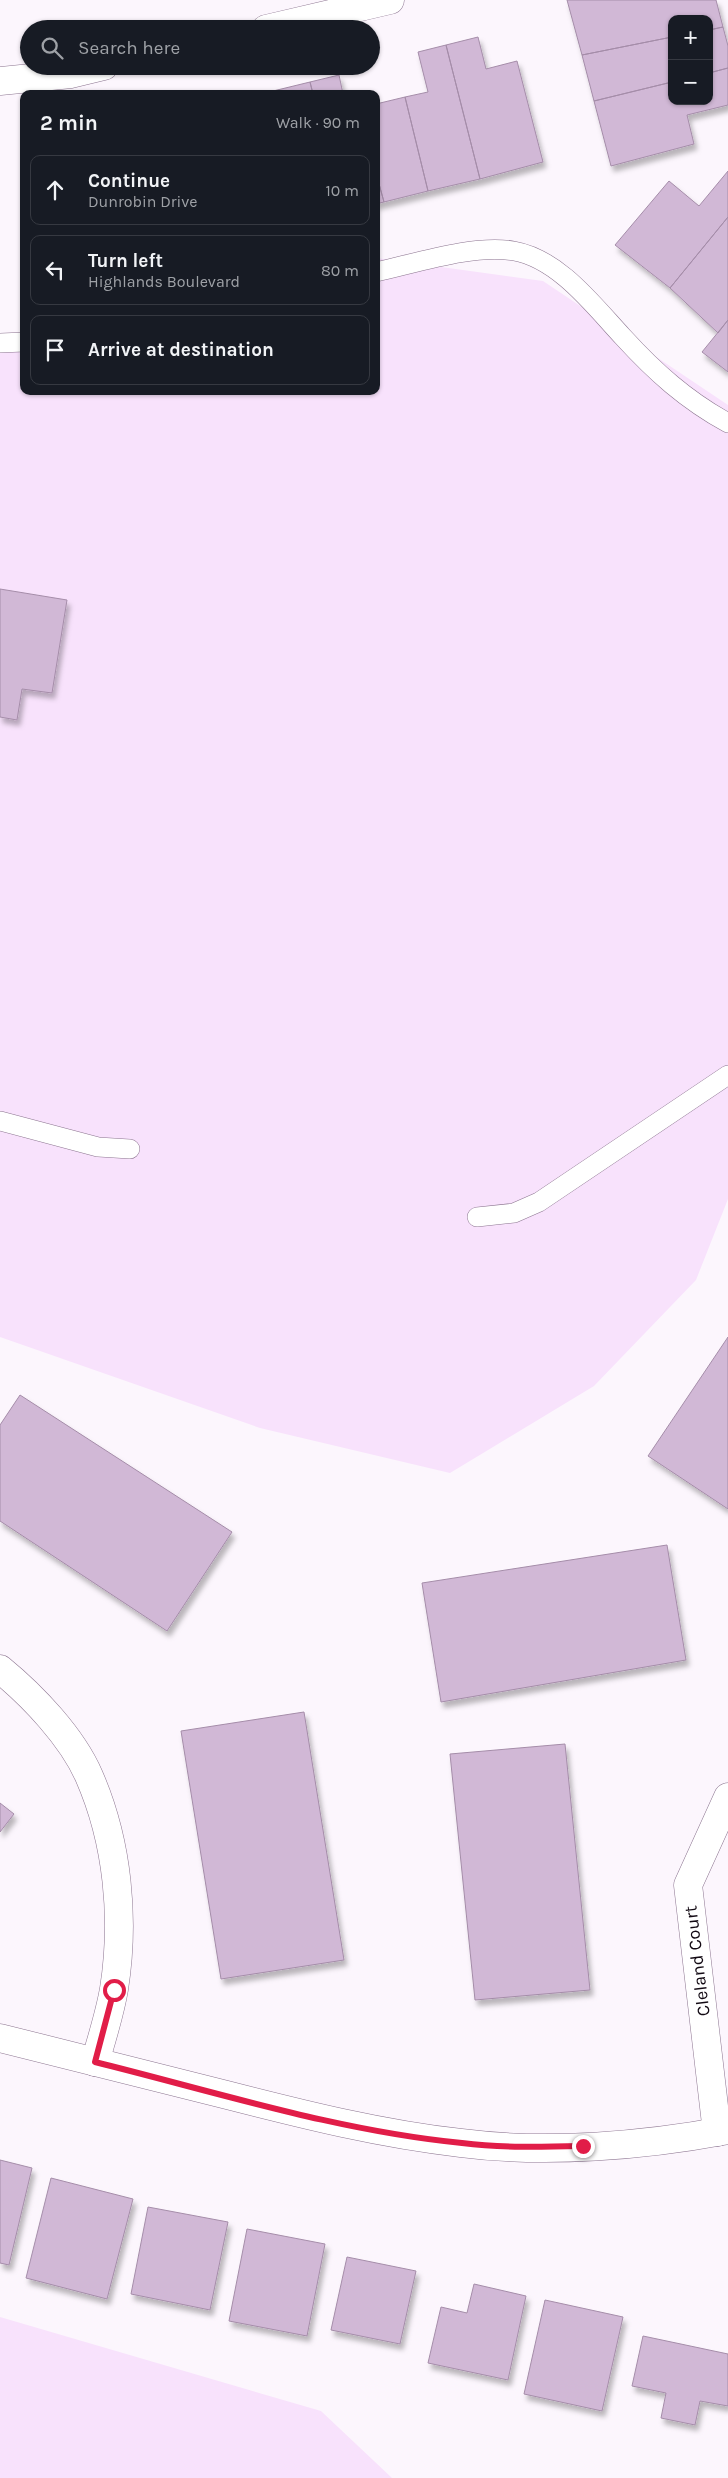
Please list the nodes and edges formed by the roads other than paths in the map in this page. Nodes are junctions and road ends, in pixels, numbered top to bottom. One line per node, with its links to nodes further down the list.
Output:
1 (390, 0): 2 (street)
2 (304, 20)
3 (61, 75): 4 (street)
4 (0, 81)
5 (380, 271): 8 (lane)
6 (20, 342): 7 (lane)
7 (0, 343)
8 (728, 423)
9 (728, 1075): 12 (lane)
10 (0, 1121): 11 (lane)
11 (130, 1149)
12 (477, 1216)
13 (0, 1669): 16 (street)
14 (728, 1797): 17 (street, Cleland Court)
15 (0, 2038): 16 (street)
16 (95, 2062): 17 (street)
17 (723, 2131)

